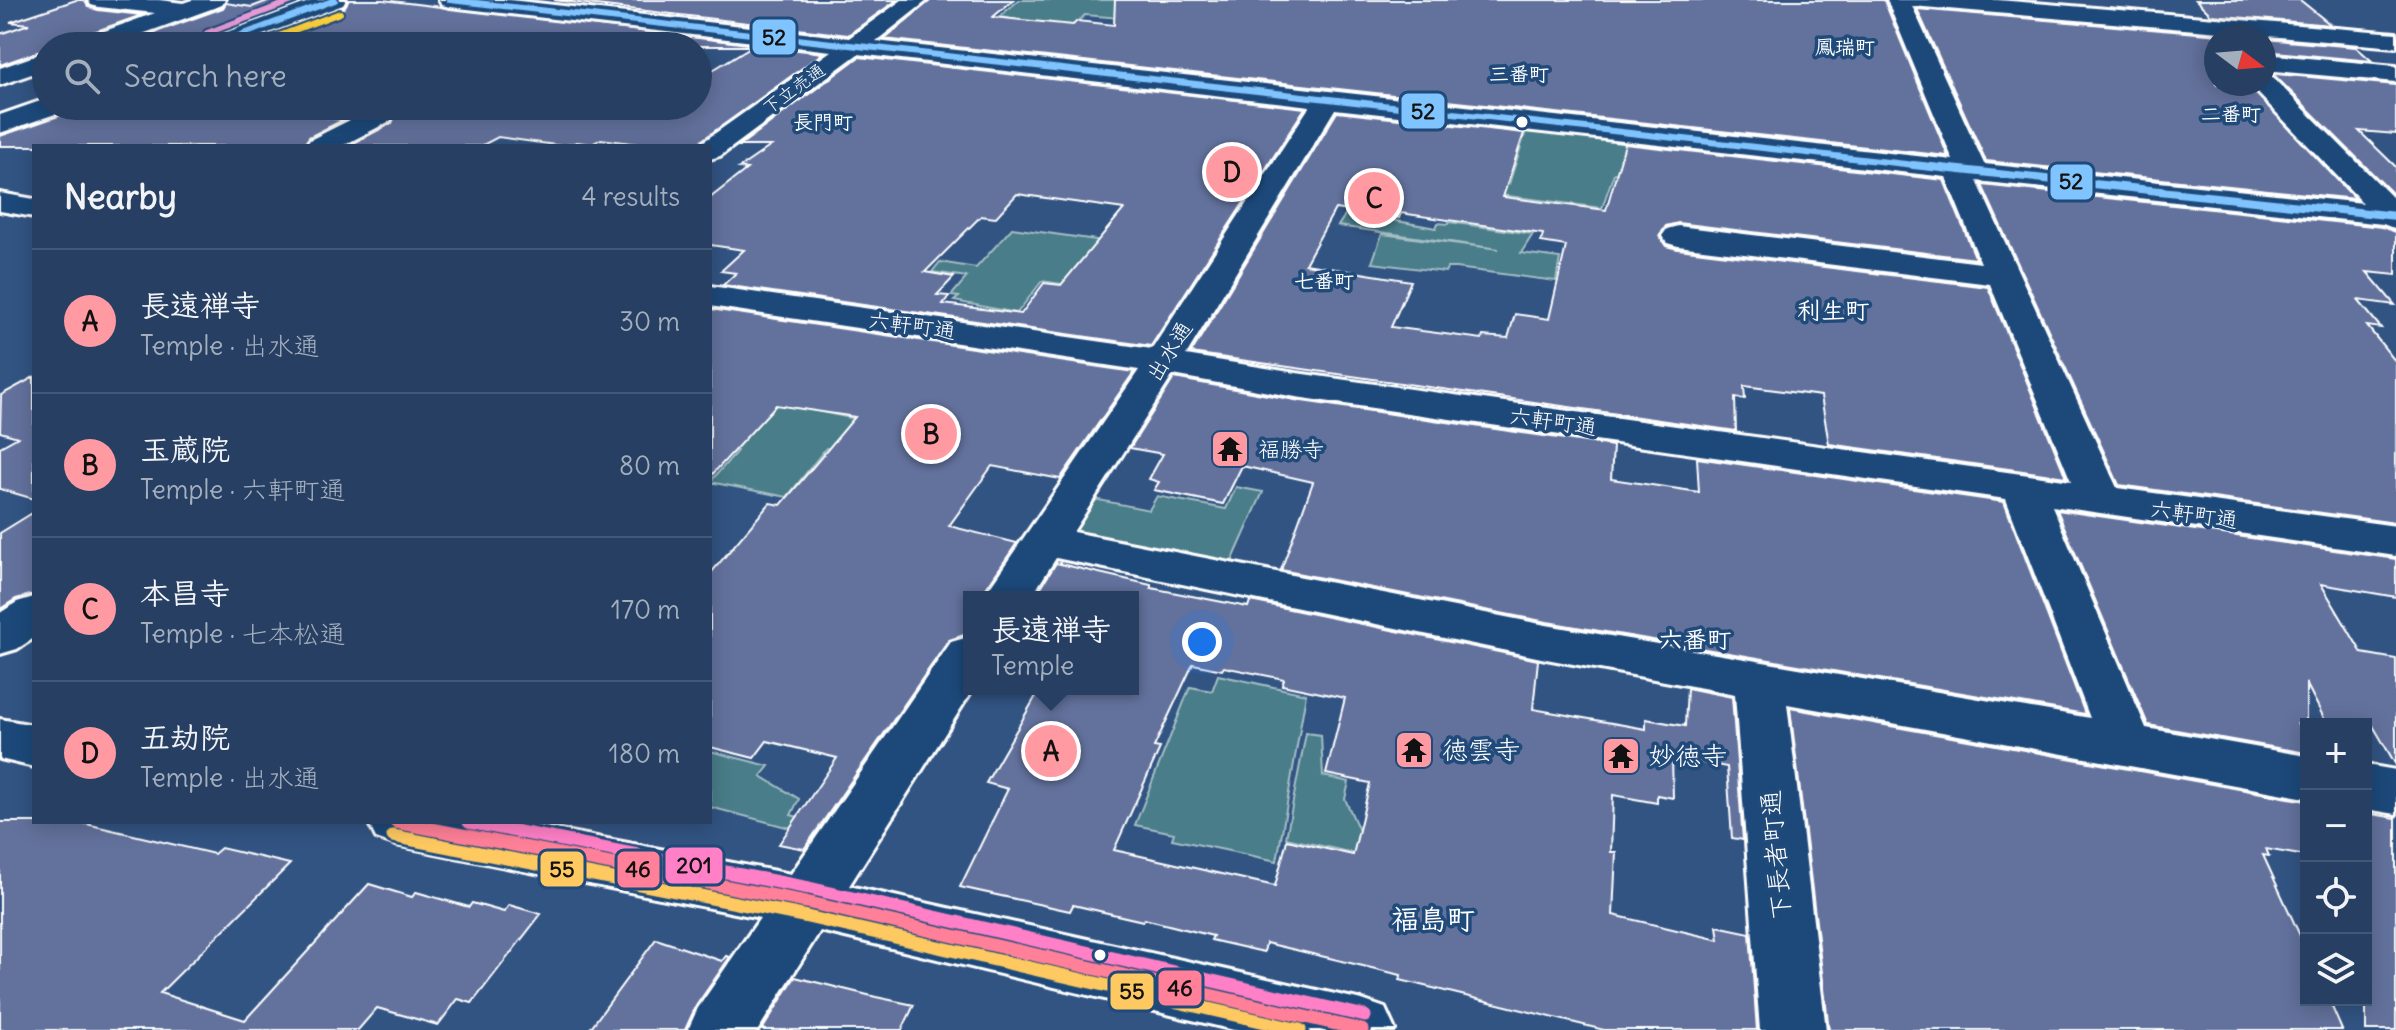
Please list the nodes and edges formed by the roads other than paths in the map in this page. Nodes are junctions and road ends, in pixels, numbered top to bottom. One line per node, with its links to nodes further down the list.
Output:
1 (99, 0): 9 (street)
2 (214, 0): 9 (street)
3 (335, 0): 13 (street)
4 (450, 0): 16 (street)
5 (917, 0): 16 (street, 下立売通)
6 (1898, 0): 30 (street)
7 (1918, 0): 11 (street)
8 (2183, 0): 10 (street)
9 (185, 10): 12 (street)
10 (2206, 24)
11 (2204, 30)
12 (124, 32)
13 (249, 32)
14 (2276, 34): 15 (street)
15 (2396, 40)
16 (851, 47): 24 (street); 29 (street, 下立売通)
17 (0, 58): 18 (street)
18 (32, 62)
19 (2276, 63): 21 (street)
20 (32, 67): 22 (street)
21 (2396, 74)
22 (0, 77)
23 (2276, 96): 33 (street)
24 (1327, 101): 30 (street); 37 (street, 出水通)
25 (32, 113): 27 (street)
26 (370, 120): 28 (street)
27 (0, 125)
28 (324, 144)
29 (712, 149)
30 (1966, 171): 33 (street); 35 (street)
31 (0, 202): 32 (street)
32 (32, 208)
33 (2395, 217)
34 (1678, 236): 35 (street)
35 (2004, 276): 39 (street)
36 (712, 296): 37 (street, 六軒町通)
37 (1163, 362): 38 (street, 六軒町通); 40 (street, 出水通)
38 (2024, 490): 39 (street, 六軒町通); 49 (street)
39 (2101, 501): 41 (street, 六軒町通)
40 (1044, 541): 42 (street, 出水通); 46 (street)
41 (2396, 541)
42 (1011, 591)
43 (32, 615): 44 (street)
44 (0, 637)
45 (963, 664): 54 (street)
46 (1759, 680): 49 (street); 57 (street, 下長者町通)
47 (0, 739): 48 (street)
48 (32, 746)
49 (2127, 746): 50 (street)
50 (2300, 776)
51 (2372, 788): 52 (street)
52 (2396, 792)
53 (406, 824): 54 (street)
54 (806, 902): 55 (street); 56 (street)
55 (721, 1030)
56 (1362, 1030)
57 (1793, 1030)

